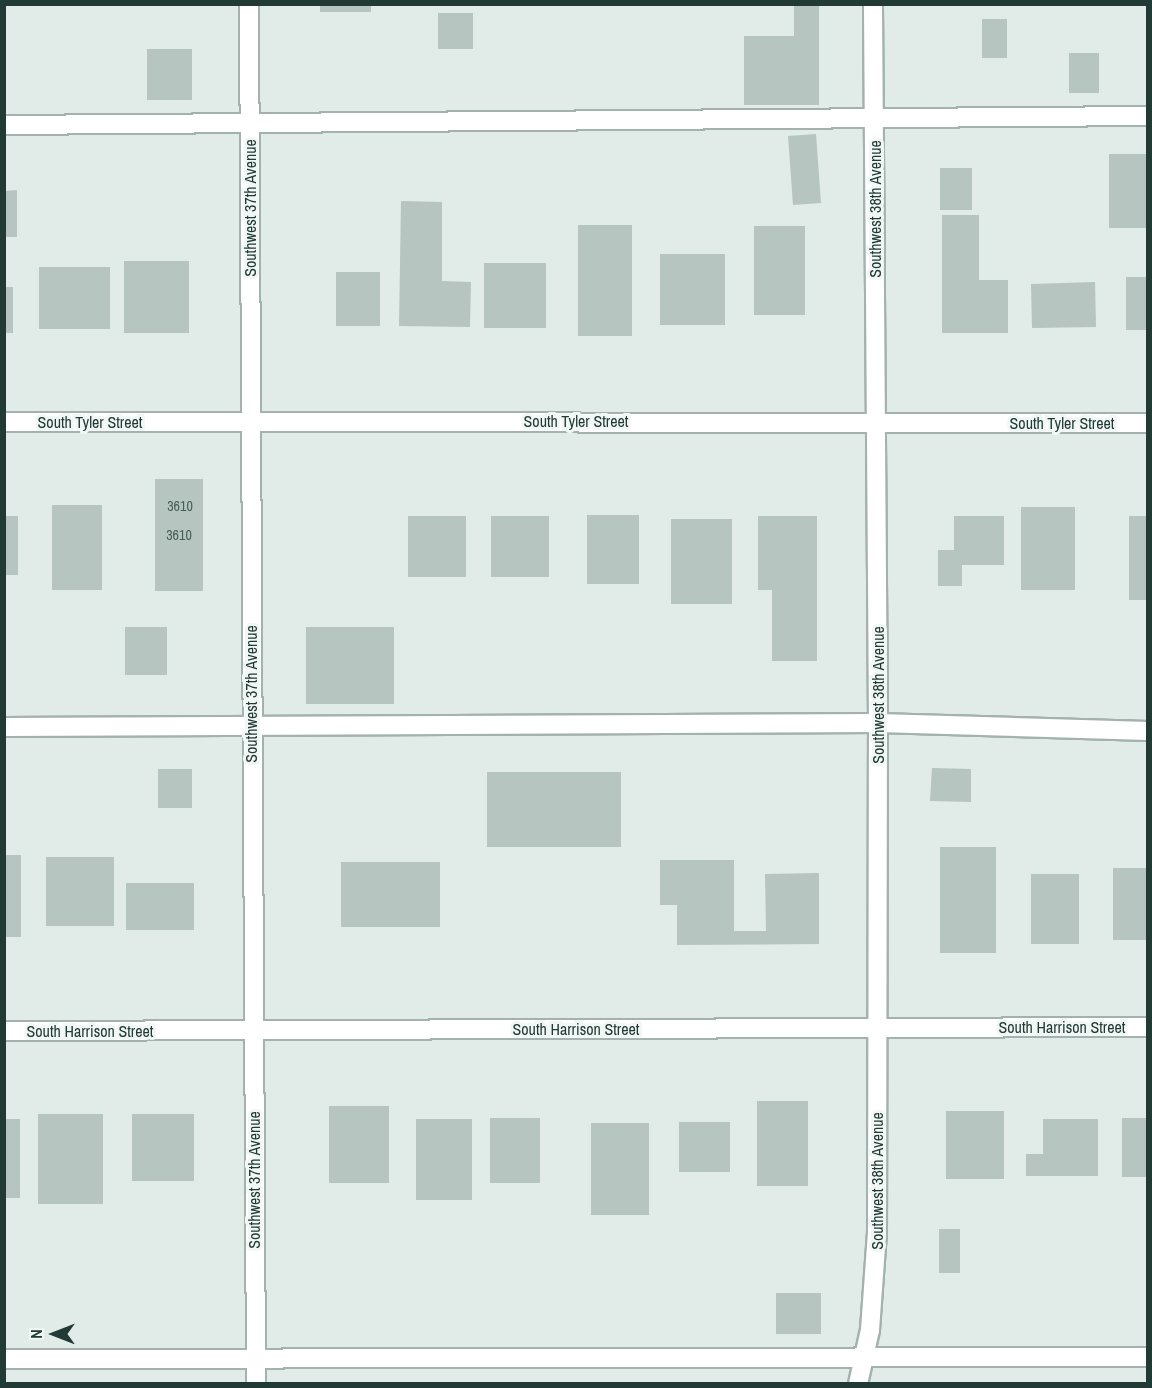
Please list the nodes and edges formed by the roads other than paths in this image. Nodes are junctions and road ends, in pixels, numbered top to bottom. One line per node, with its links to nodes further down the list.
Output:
1 (249, 4): 5 (street, Southwest 37th Avenue)
2 (873, 4): 4 (street, Southwest 38th Avenue)
3 (1148, 116): 4 (street)
4 (875, 119): 5 (street); 9 (street, Southwest 38th Avenue)
5 (250, 122): 6 (street); 7 (street, Southwest 37th Avenue)
6 (4, 125)
7 (251, 420): 8 (street, South Tyler Street); 9 (street, South Tyler Street); 12 (street, Southwest 37th Avenue)
8 (4, 422)
9 (876, 422): 10 (street, South Tyler Street); 11 (street, Southwest 38th Avenue)
10 (1148, 423)
11 (878, 723): 12 (street); 14 (street); 16 (street, Southwest 38th Avenue)
12 (250, 725): 13 (street); 17 (street, Southwest 37th Avenue)
13 (4, 727)
14 (1148, 731)
15 (1148, 1027): 16 (street, South Harrison Street)
16 (878, 1028): 17 (street, South Harrison Street); 19 (street, Southwest 38th Avenue)
17 (254, 1030): 18 (street, South Harrison Street); 22 (street, Southwest 37th Avenue)
18 (4, 1031)
19 (864, 1357): 20 (street); 22 (street); 24 (street, Southwest 38th Avenue)
20 (1148, 1357)
21 (4, 1359): 22 (street)
22 (256, 1359): 23 (street, Southwest 37th Avenue)
23 (256, 1383)
24 (858, 1383)

